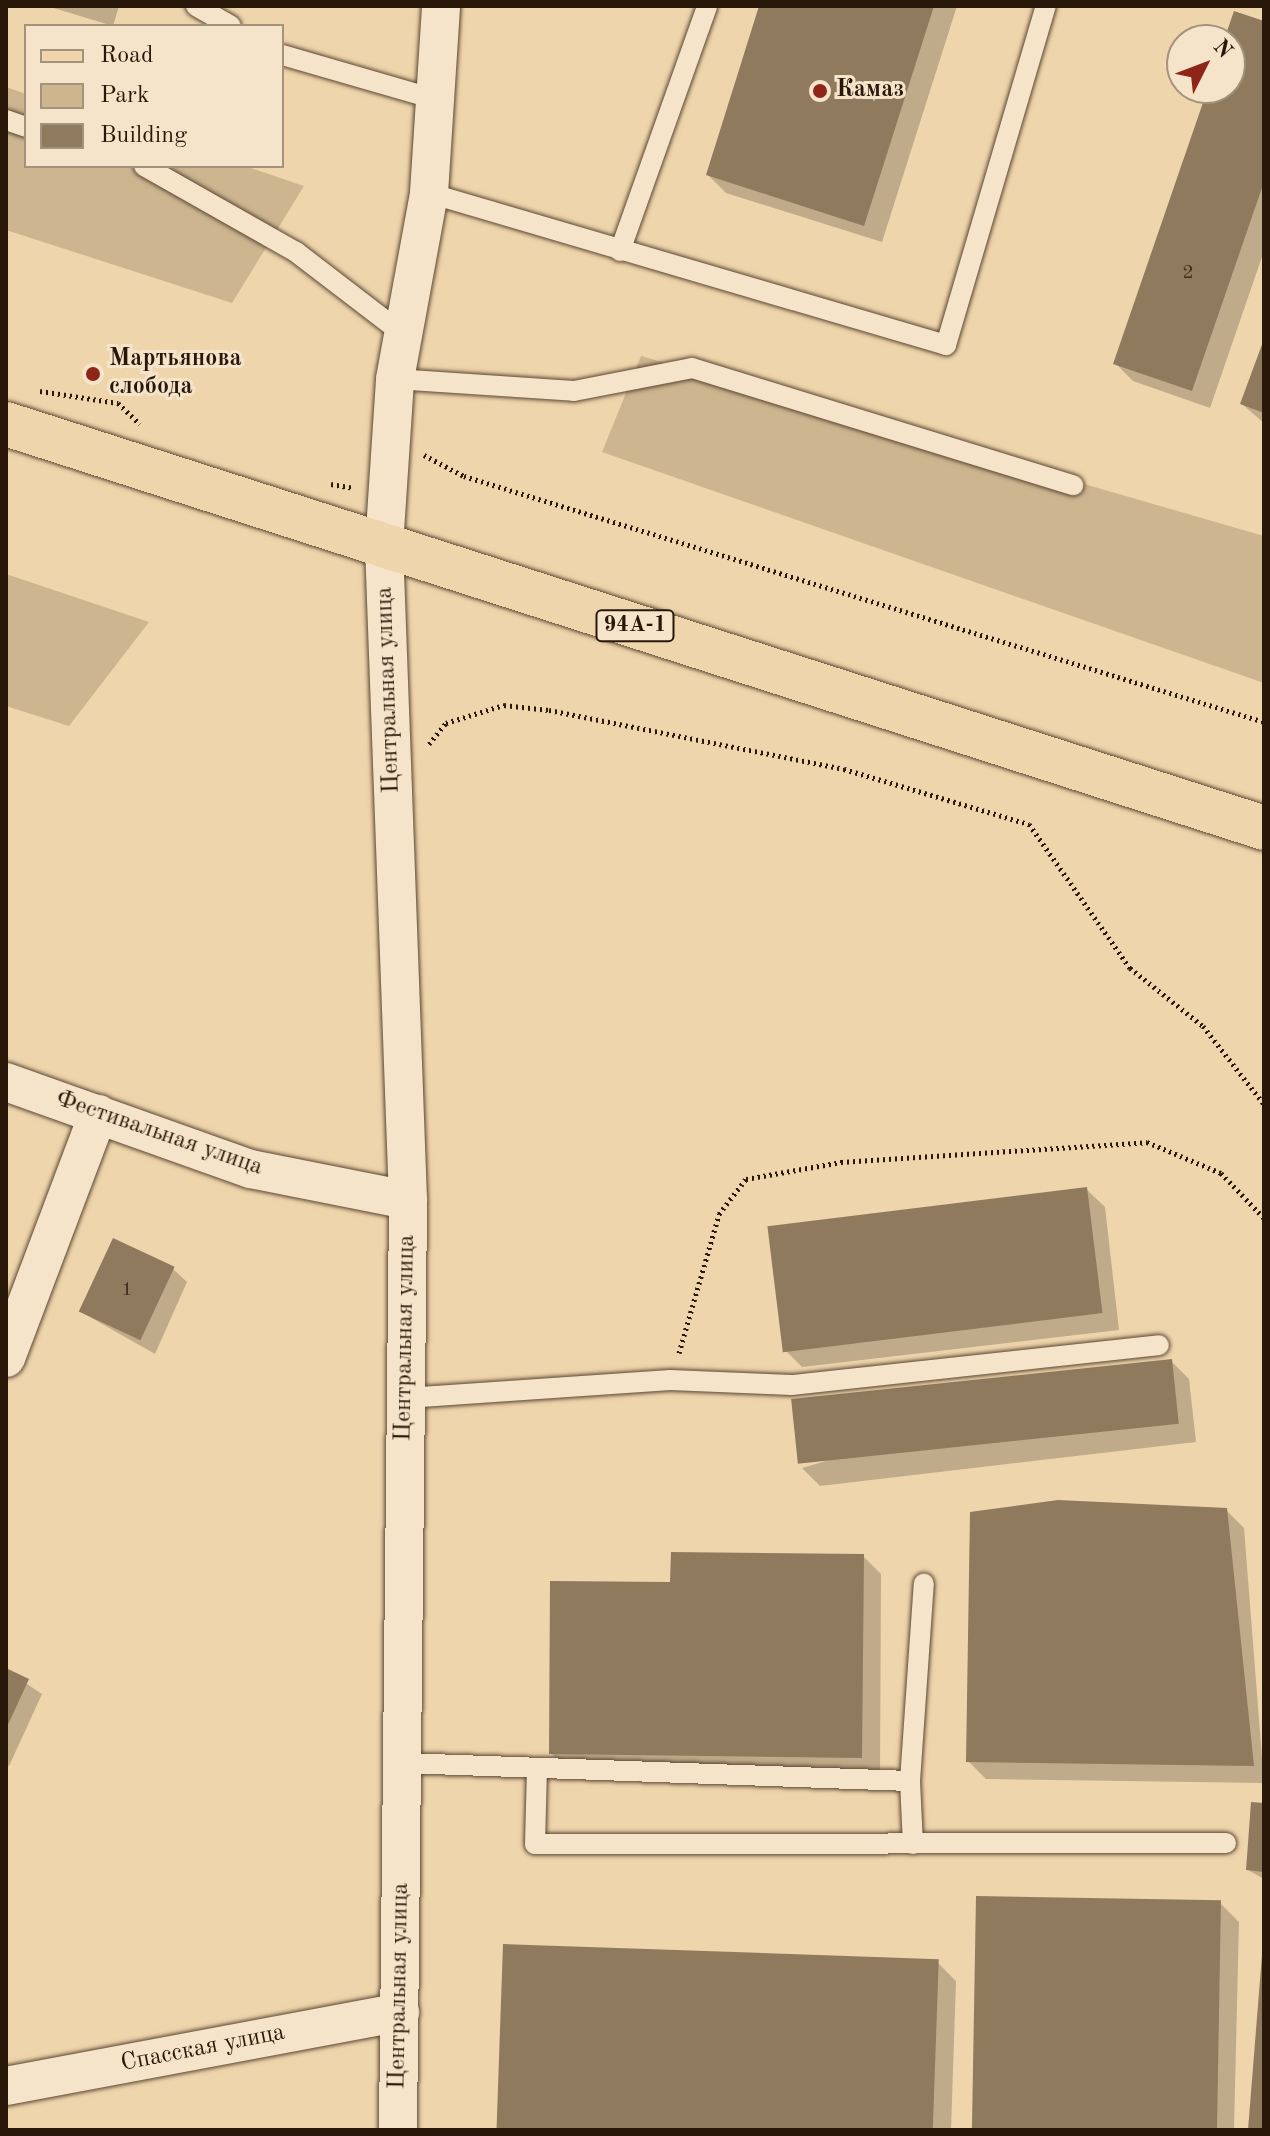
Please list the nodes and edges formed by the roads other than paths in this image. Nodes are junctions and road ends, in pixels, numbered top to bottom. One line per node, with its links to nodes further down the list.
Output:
1 (196, 6): 5 (lane)
2 (441, 6): 7 (street, Центральная улица)
3 (707, 6): 10 (lane)
4 (1046, 6): 10 (lane)
5 (228, 24)
6 (284, 56): 7 (lane)
7 (431, 98): 9 (street, Центральная улица)
8 (148, 168): 11 (lane)
9 (429, 193): 10 (lane); 11 (street, Центральная улица)
10 (620, 251)
11 (403, 334): 12 (street, Центральная улица)
12 (395, 379): 14 (lane); 15 (street, Центральная улица)
13 (6, 424): 15 (main road, 94А-1)
14 (1073, 485)
15 (384, 546): 16 (main road, 94А-1); 19 (street, Центральная улица)
16 (1264, 828)
17 (6, 1082): 18 (street, Фестивальная улица)
18 (98, 1114): 19 (street, Фестивальная улица); 21 (street)
19 (408, 1200): 22 (street, Центральная улица)
20 (1159, 1345): 22 (lane)
21 (6, 1358)
22 (406, 1398): 24 (street, Центральная улица)
23 (924, 1583): 26 (lane)
24 (402, 1763): 25 (lane); 29 (street, Центральная улица)
25 (537, 1768): 26 (lane); 28 (lane)
26 (910, 1781): 28 (lane)
27 (1226, 1843): 28 (lane)
28 (913, 1844)
29 (400, 2012): 30 (street, Спасская улица); 31 (street, Центральная улица)
30 (6, 2086)
31 (398, 2130)

